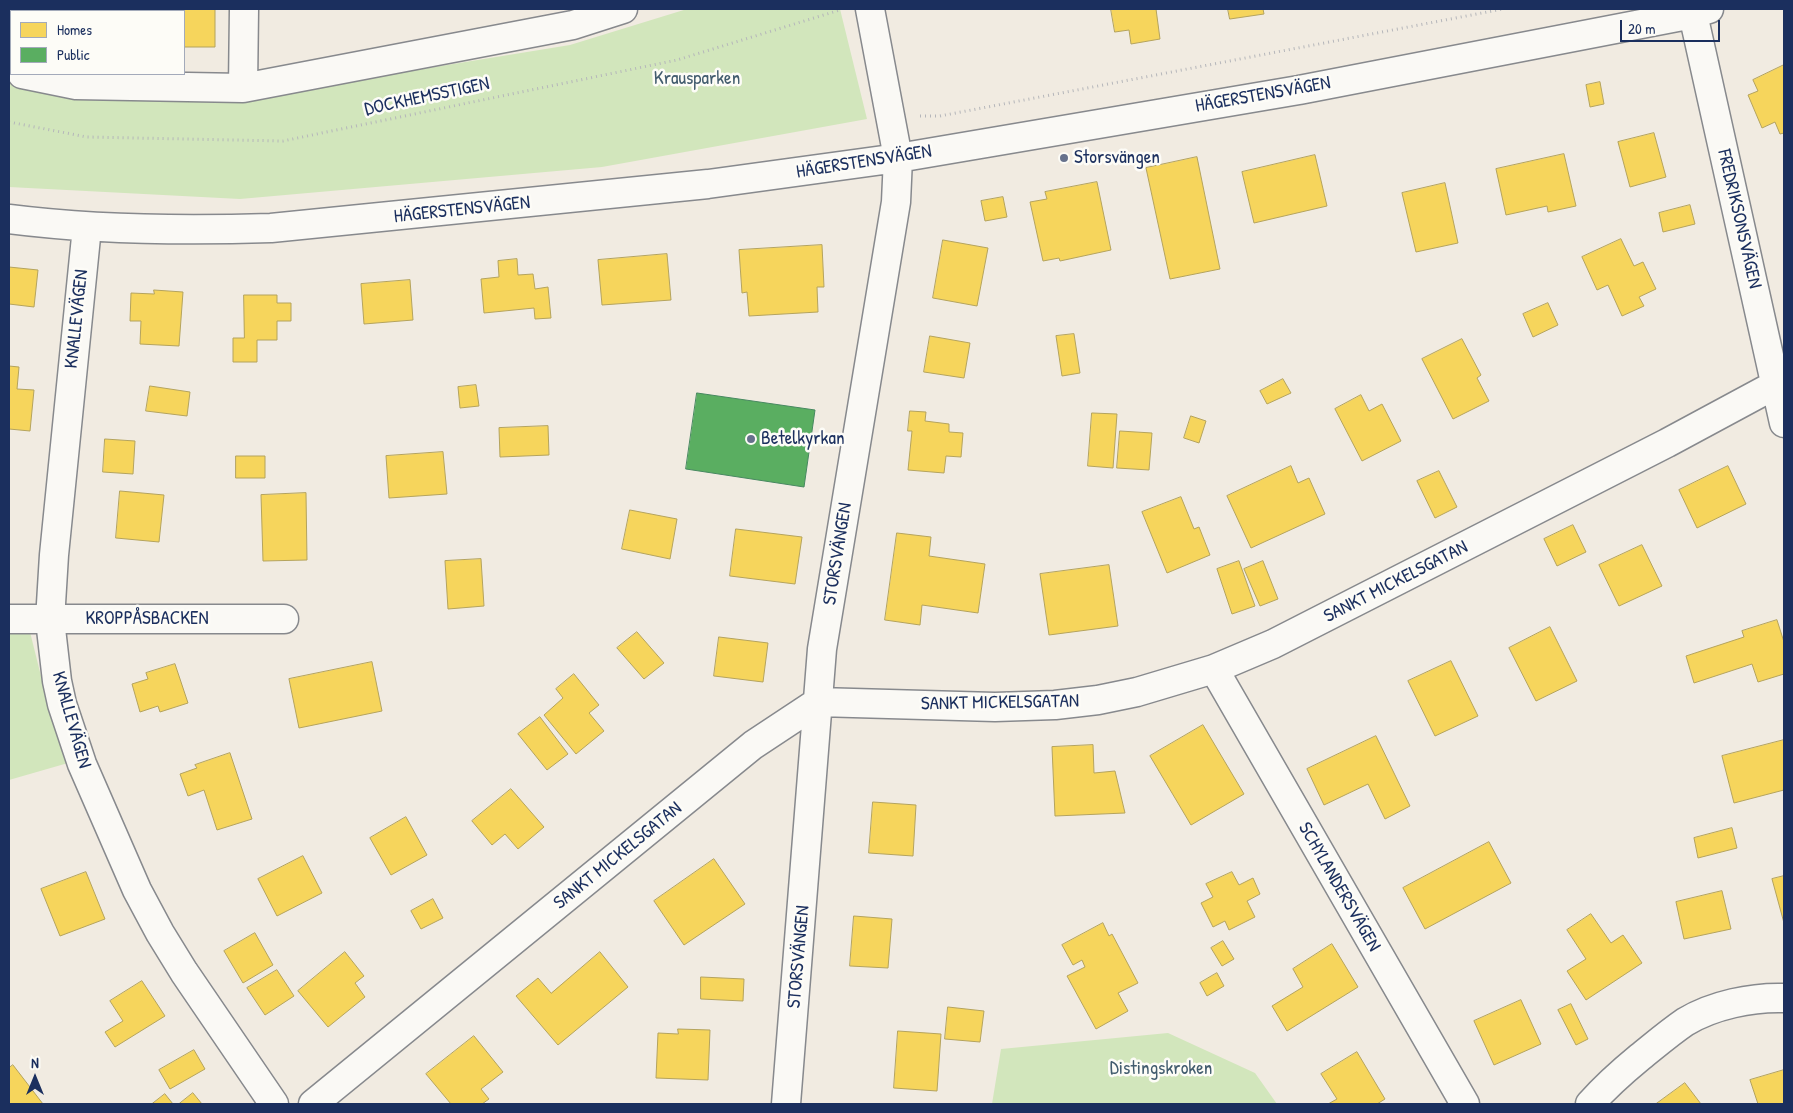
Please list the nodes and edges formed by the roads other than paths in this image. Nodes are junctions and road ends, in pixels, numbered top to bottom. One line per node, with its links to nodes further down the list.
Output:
1 (244, 9): 6 (street)
2 (623, 9): 6 (street)
3 (870, 9): 7 (street, STORSVÄNGEN)
4 (1701, 11): 7 (street, HÄGERSTENSVÄGEN); 10 (street, FREDRIKSONSVÄGEN)
5 (27, 75): 6 (street)
6 (243, 88)
7 (898, 158): 9 (street, HÄGERSTENSVÄGEN); 16 (street, STORSVÄNGEN)
8 (9, 219): 9 (street, HÄGERSTENSVÄGEN)
9 (87, 227): 14 (street, KNALLEVÄGEN)
10 (1780, 382): 11 (street, FREDRIKSONSVÄGEN); 15 (street, SANKT MICKELSGATAN)
11 (1784, 424)
12 (9, 619): 14 (street, KROPPÅSBACKEN)
13 (284, 619): 14 (street, KROPPÅSBACKEN)
14 (50, 620): 18 (street, KNALLEVÄGEN)
15 (1214, 669): 16 (street, SANKT MICKELSGATAN); 21 (street, SCHYLANDERSVÄGEN)
16 (818, 702): 19 (street, SANKT MICKELSGATAN); 20 (street, STORSVÄNGEN)
17 (1784, 998): 22 (street)
18 (274, 1104)
19 (313, 1104)
20 (786, 1104)
21 (1464, 1104)
22 (1590, 1104)

